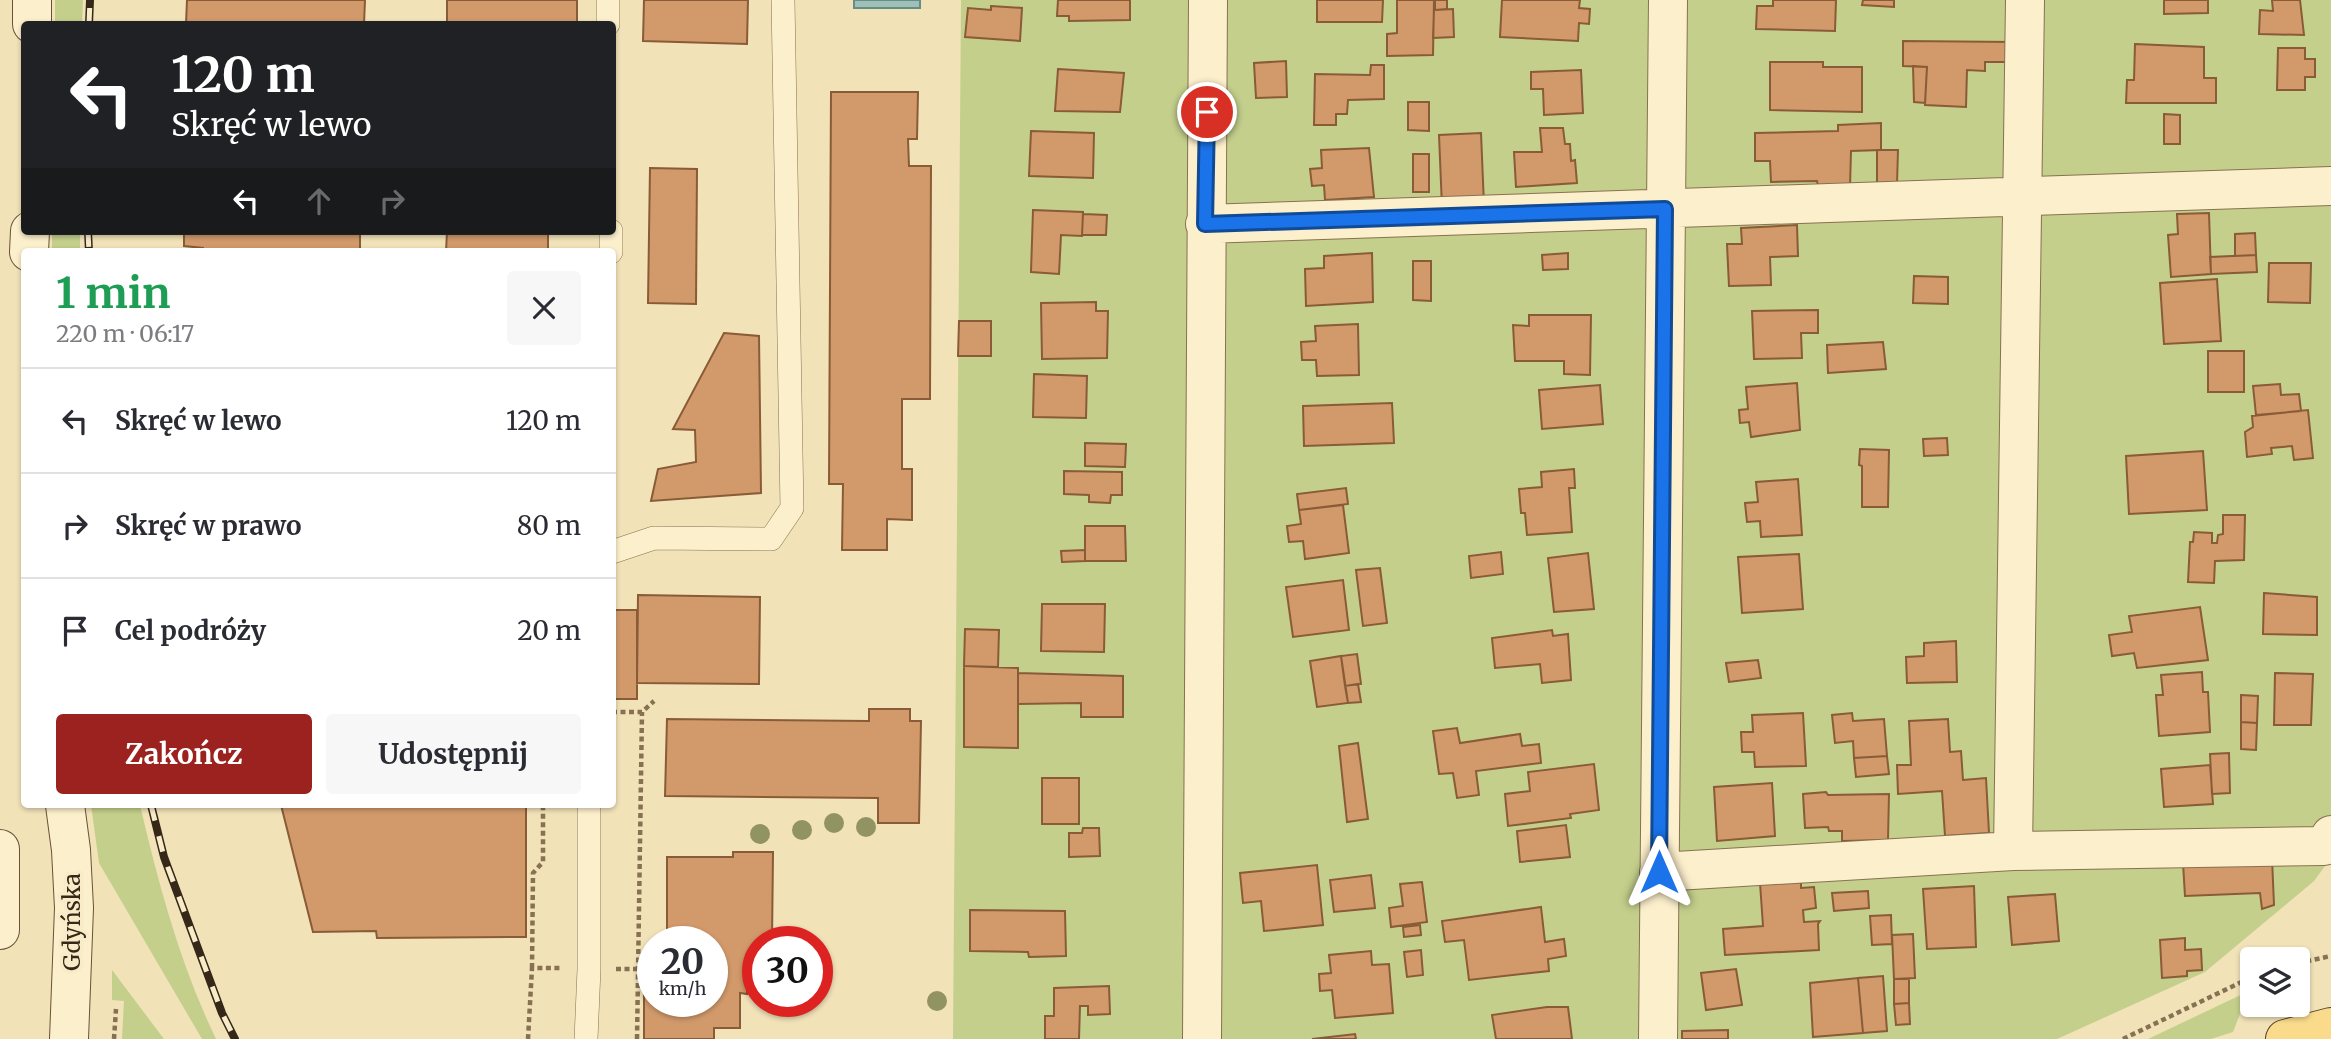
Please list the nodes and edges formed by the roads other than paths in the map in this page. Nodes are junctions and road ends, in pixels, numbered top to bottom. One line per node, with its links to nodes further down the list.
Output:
1 (32, 0): 7 (street)
2 (608, 0): 8 (lane)
3 (783, 0): 13 (lane)
4 (1208, 0): 12 (street)
5 (1668, 0): 11 (street)
6 (2025, 0): 10 (street)
7 (32, 21)
8 (608, 21)
9 (2331, 186): 10 (street)
10 (2022, 195): 11 (street); 18 (street)
11 (1665, 209): 12 (street); 19 (street)
12 (1205, 224): 24 (street)
13 (616, 551)
14 (65, 808): 22 (street, Gdyńska)
15 (589, 808): 23 (lane)
16 (0, 849): 20 (street)
17 (2329, 850): 18 (street)
18 (2013, 851): 19 (street)
19 (1659, 872): 25 (street)
20 (0, 930)
21 (2331, 1027): 26 (main road)
22 (69, 1039)
23 (586, 1039)
24 (1202, 1039)
25 (1657, 1039)
26 (2285, 1039)

